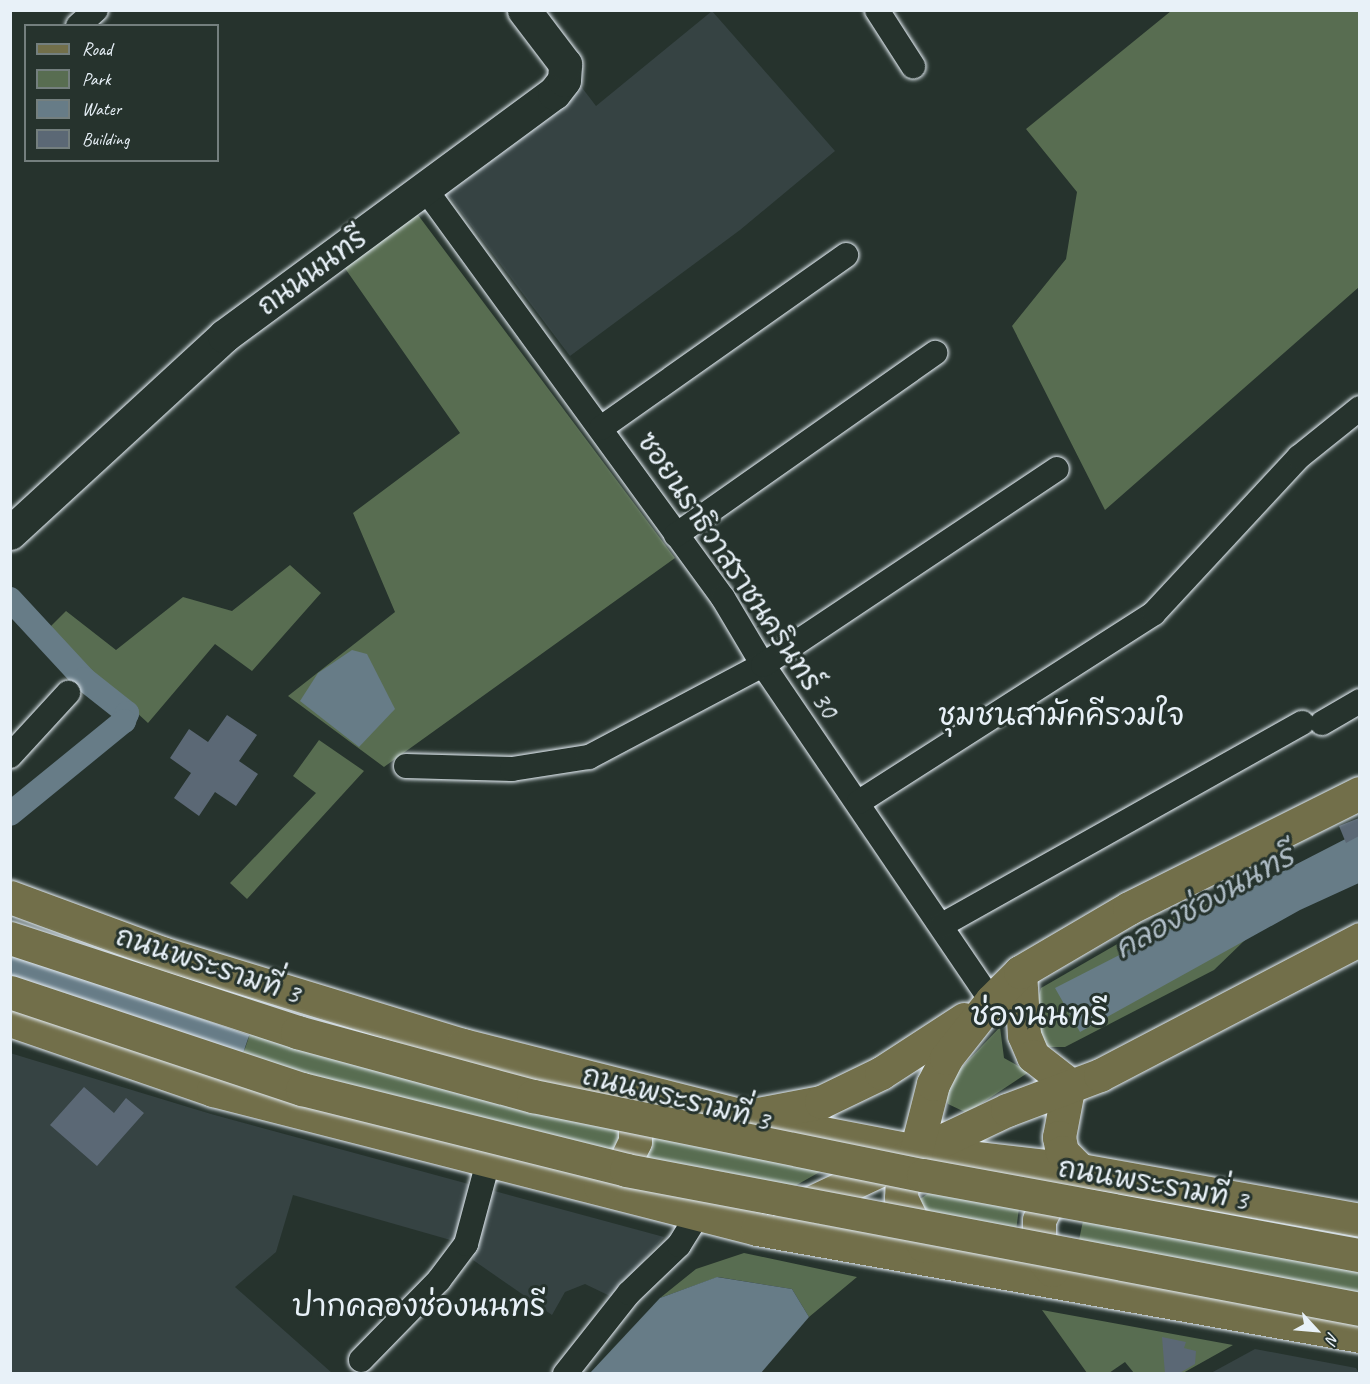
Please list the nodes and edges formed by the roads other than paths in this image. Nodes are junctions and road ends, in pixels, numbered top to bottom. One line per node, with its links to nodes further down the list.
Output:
1 (96, 10): 4 (street)
2 (877, 10): 5 (street)
3 (529, 12): 6 (street, ถนนนนทรี)
4 (80, 24)
5 (913, 66)
6 (426, 189): 10 (street, ซอยนราธิวาสราชนครินทร์ 30); 12 (street, ถนนนนทรี)
7 (846, 255): 10 (street)
8 (935, 353): 13 (street)
9 (1359, 408): 20 (street)
10 (602, 428): 13 (street, ซอยนราธิวาสราชนครินทร์ 30)
11 (1057, 470): 14 (street)
12 (10, 533)
13 (676, 535): 14 (street, ซอยนราธิวาสราชนครินทร์ 30)
14 (763, 665): 18 (street); 20 (street, ซอยนราธิวาสราชนครินทร์ 30)
15 (68, 693): 17 (street)
16 (1359, 701): 22 (street)
17 (10, 756)
18 (406, 766)
19 (1359, 793): 25 (main road)
20 (859, 802): 22 (street, ซอยนราธิวาสราชนครินทร์ 30)
21 (10, 897): 29 (main road, ถนนพระรามที่ 3)
22 (942, 925): 27 (street, ซอยนราธิวาสราชนครินทร์ 30)
23 (10, 938): 39 (main road, ถนนพระรามที่ 3, bridge)
24 (1359, 939): 30 (main road)
25 (1020, 972): 27 (main road); 30 (main road)
26 (10, 992): 42 (main road, bridge)
27 (991, 1001): 31 (main road); 32 (main road)
28 (10, 1020): 33 (main road)
29 (622, 1084): 31 (main road, ถนนพระรามที่ 3); 35 (main road)
30 (1069, 1084): 32 (main road); 34 (main road)
31 (749, 1116): 32 (main road, ถนนพระรามที่ 3)
32 (916, 1151): 34 (main road, ถนนพระรามที่ 3); 38 (main road); 40 (main road)
33 (488, 1162): 35 (main road); 44 (street)
34 (1080, 1170): 37 (main road, ถนนพระรามที่ 3); 41 (main road)
35 (597, 1189): 36 (main road)
36 (698, 1214): 38 (main road); 45 (street)
37 (1359, 1220)
38 (757, 1229): 40 (main road)
39 (1359, 1255)
40 (938, 1263): 41 (main road)
41 (1063, 1283): 43 (main road)
42 (1359, 1309)
43 (1359, 1336)
44 (361, 1360)
45 (565, 1374)

